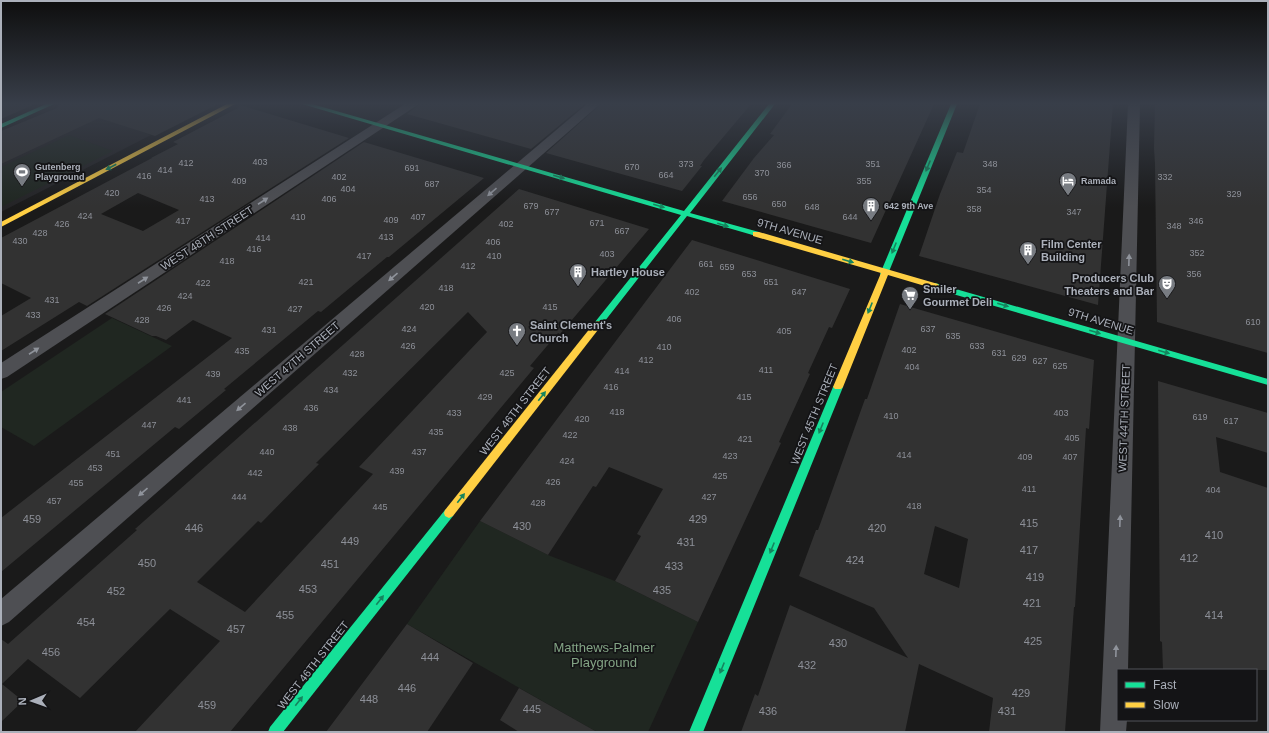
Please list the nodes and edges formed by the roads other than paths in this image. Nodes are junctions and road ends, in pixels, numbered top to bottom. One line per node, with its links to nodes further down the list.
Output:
1 (167, 138): 10 (main road, one-way to 10)
2 (361, 138): 13 (street, WEST 48TH STREET, one-way to 2)
3 (422, 138): 8 (main road, 9TH AVENUE)
4 (554, 138): 8 (street, WEST 47TH STREET)
5 (745, 138): 9 (main road, WEST 46TH STREET, one-way to 5)
6 (940, 138): 11 (main road, WEST 45TH STREET, one-way to 11)
7 (1133, 138): 12 (street, WEST 44TH STREET, one-way to 7)
8 (521, 167): 9 (main road, 9TH AVENUE, one-way to 9); 15 (street, WEST 47TH STREET, one-way to 15)
9 (685, 214): 11 (main road, 9TH AVENUE, one-way to 11); 16 (main road, WEST 46TH STREET, one-way to 9)
10 (1, 225)
11 (885, 272): 12 (main road, 9TH AVENUE, one-way to 12); 17 (main road, WEST 45TH STREET, one-way to 17)
12 (1127, 341): 14 (main road, 9TH AVENUE, one-way to 14); 18 (street, WEST 44TH STREET, one-way to 12)
13 (1, 372)
14 (1268, 382)
15 (1, 614)
16 (275, 732)
17 (696, 732)
18 (1113, 732)

